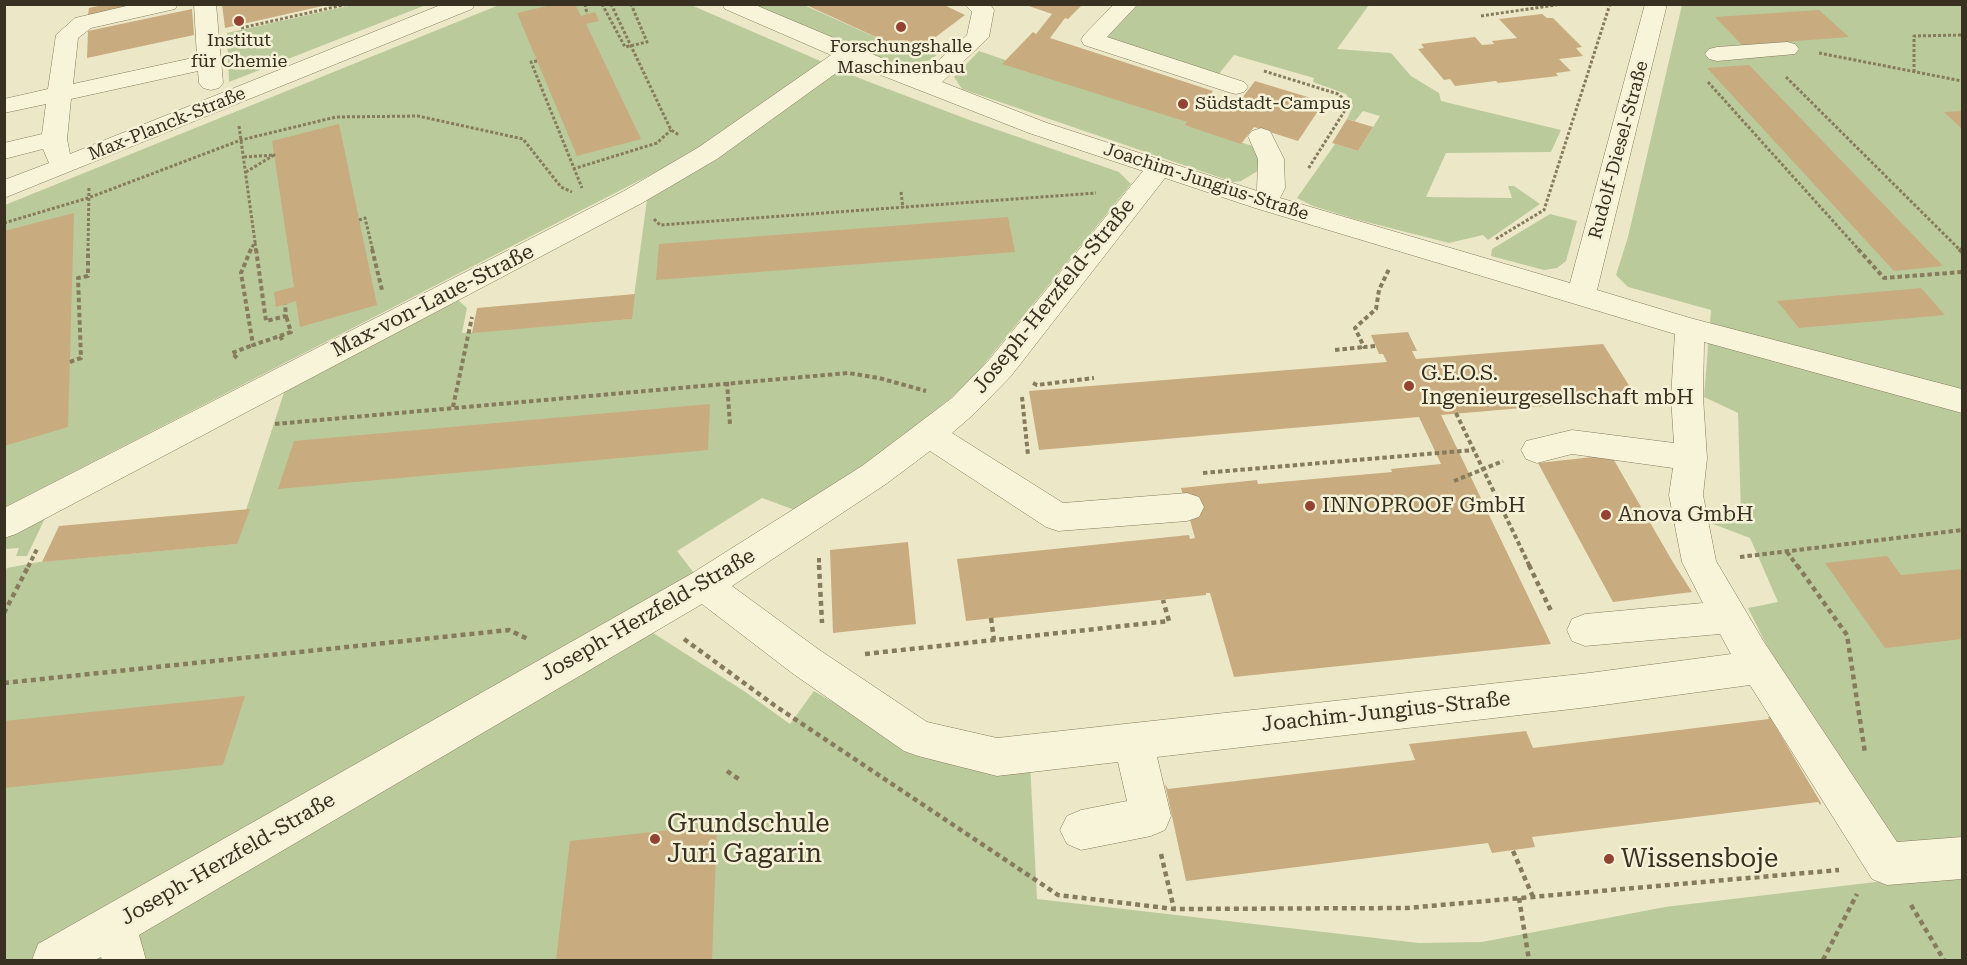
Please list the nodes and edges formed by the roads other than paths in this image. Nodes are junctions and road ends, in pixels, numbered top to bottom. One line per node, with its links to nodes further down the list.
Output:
1 (167, 4): 14 (street)
2 (205, 4): 11 (street)
3 (464, 4): 15 (street, Max-Planck-Straße)
4 (733, 4): 9 (street, Joachim-Jungius-Straße)
5 (975, 4): 12 (street)
6 (1127, 4): 13 (street)
7 (1656, 4): 24 (street, Rudolf-Diesel-Straße)
8 (1787, 49): 10 (street)
9 (848, 54): 12 (street, Joachim-Jungius-Straße); 31 (street, Max-von-Laue-Straße)
10 (1717, 54)
11 (210, 61): 14 (street); 15 (street)
12 (925, 85): 21 (street, Joachim-Jungius-Straße)
13 (1236, 87)
14 (59, 93): 16 (street); 18 (street)
15 (224, 101): 20 (street, Max-Planck-Straße)
16 (4, 106)
17 (1261, 136): 23 (street)
18 (54, 139): 19 (street); 20 (street)
19 (4, 151)
20 (75, 161): 22 (street, Max-Planck-Straße)
21 (1159, 168): 23 (street, Joachim-Jungius-Straße); 27 (street, Joseph-Herzfeld-Straße)
22 (4, 190)
23 (1268, 195): 24 (street, Joachim-Jungius-Straße)
24 (1581, 295): 25 (street, Joachim-Jungius-Straße)
25 (1690, 328): 26 (street, Joachim-Jungius-Straße); 29 (street)
26 (1962, 400)
27 (929, 434): 30 (street); 32 (street, Joseph-Herzfeld-Straße)
28 (1537, 450): 29 (street)
29 (1691, 458): 33 (street)
30 (1187, 507)
31 (4, 524)
32 (705, 585): 36 (street, Joachim-Jungius-Straße); 39 (street, Joseph-Herzfeld-Straße)
33 (1728, 617): 34 (street); 35 (street)
34 (1569, 623)
35 (1761, 667): 36 (street, Joachim-Jungius-Straße); 38 (street)
36 (1133, 741): 37 (street)
37 (1081, 830)
38 (1962, 858)
39 (119, 943): 40 (street, Joseph-Herzfeld-Straße)
40 (54, 960)

